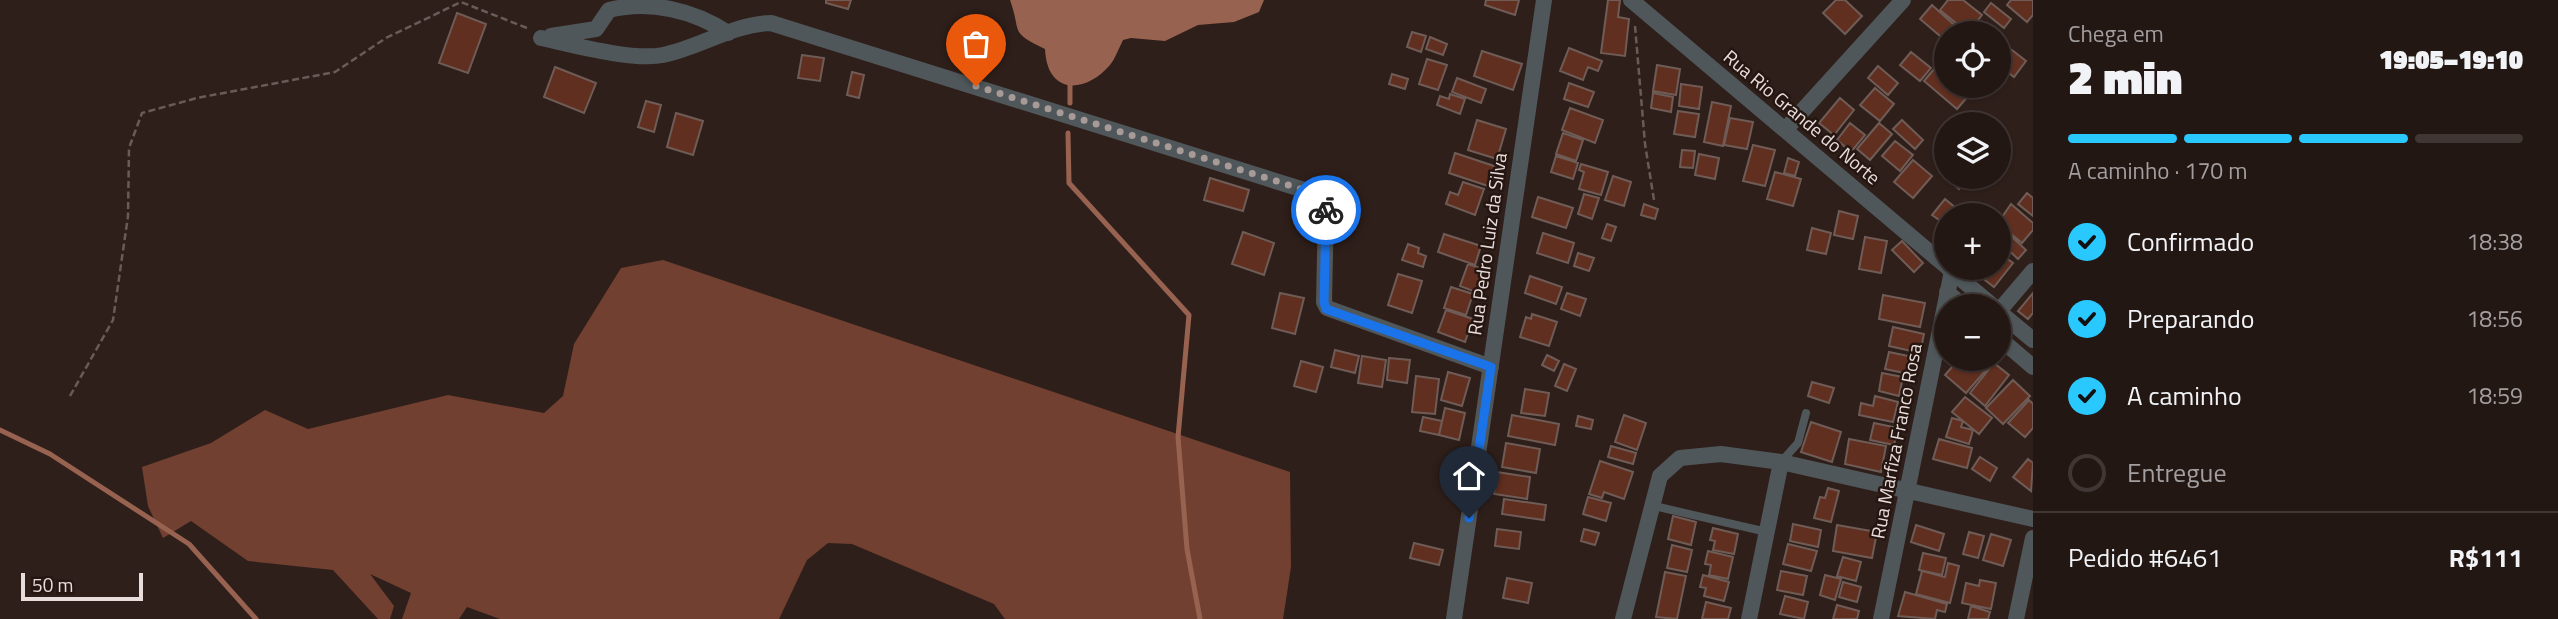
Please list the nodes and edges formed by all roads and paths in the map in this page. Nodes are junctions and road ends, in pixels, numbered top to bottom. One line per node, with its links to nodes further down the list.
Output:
1 (1544, 0): 19 (street, Rua Pedro Luiz da Silva)
2 (1903, 0): 6 (street)
3 (1635, 3): 6 (street, Rua Rio Grande do Norte); 7 (path)
4 (728, 33): 5 (street); 5 (street); 19 (street)
5 (541, 38): 21 (path)
6 (1785, 130): 8 (street, Rua Rio Grande do Norte)
7 (1654, 200)
8 (1934, 255)
9 (2033, 271): 15 (street)
10 (1948, 280): 12 (street, Rua Marfiza Franco Rosa)
11 (1963, 280): 14 (street, Rua Rio Grande do Norte)
12 (1947, 292): 13 (street); 24 (street, Rua Marfiza Franco Rosa)
13 (1949, 294)
14 (1979, 294)
15 (2011, 297)
16 (2011, 321): 17 (street)
17 (2033, 340)
18 (2011, 348): 20 (street)
19 (1491, 367): 29 (street, Rua Pedro Luiz da Silva)
20 (2033, 367)
21 (70, 396)
22 (1806, 413): 23 (lane)
23 (1781, 462): 24 (street); 25 (street); 27 (street)
24 (1907, 490): 26 (street); 32 (street, Rua Marfiza Franco Rosa)
25 (1650, 505): 27 (lane); 30 (street)
26 (2033, 519)
27 (1767, 532): 31 (street)
28 (2033, 538): 33 (street)
29 (1454, 619)
30 (1623, 619)
31 (1749, 619)
32 (1881, 619)
33 (2016, 619)

